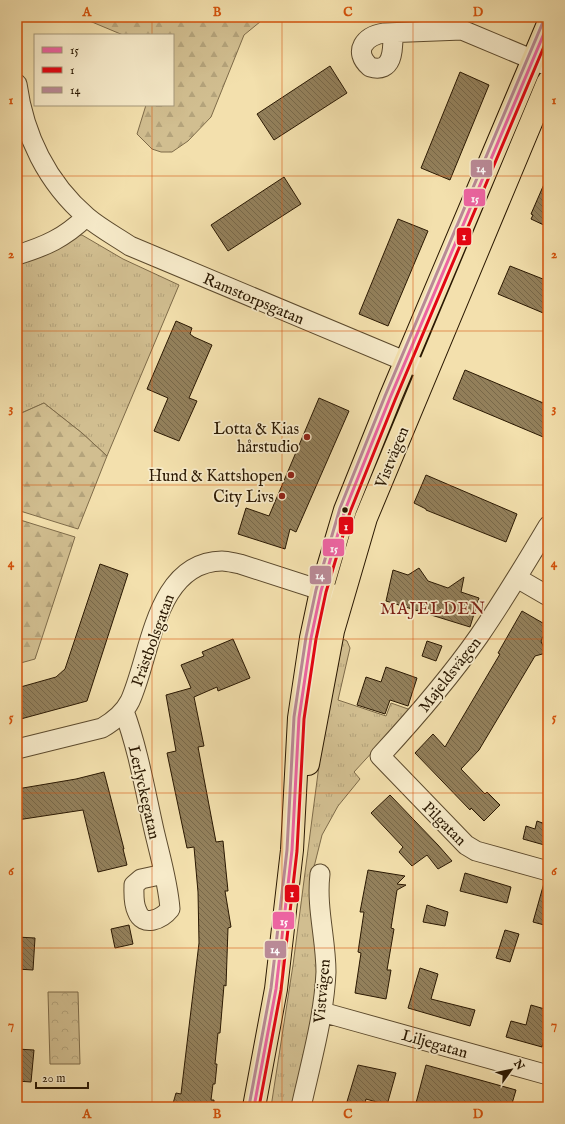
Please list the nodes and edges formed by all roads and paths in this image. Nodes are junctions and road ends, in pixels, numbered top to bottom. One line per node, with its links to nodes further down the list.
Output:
1 (548, 24): 3 (main road, Vistvägen)
2 (393, 33): 3 (street)
3 (540, 63): 8 (main road, Vistvägen)
4 (548, 82): 9 (main road, Vistvägen)
5 (17, 84): 6 (street, Ramstorpsgatan)
6 (86, 216): 7 (street); 8 (street, Ramstorpsgatan)
7 (17, 255)
8 (405, 362): 9 (street, Ramstorpsgatan); 12 (main road, Vistvägen)
9 (426, 370): 14 (main road, Vistvägen)
10 (548, 526): 11 (street, Majeldsvägen)
11 (517, 578): 13 (street); 17 (street, Majeldsvägen)
12 (321, 591): 14 (street, Prästbolsgatan); 15 (street, Prästbolsgatan); 18 (main road, Vistvägen)
13 (548, 596)
14 (342, 597): 18 (main road, Vistvägen)
15 (124, 710): 16 (street, Prästbolsgatan); 20 (street, Lerlyckegatan)
16 (17, 749)
17 (380, 756): 19 (street, Pilgatan)
18 (292, 850): 24 (main road, Vistvägen)
19 (548, 871)
20 (164, 874)
21 (320, 874): 22 (street, Vistvägen)
22 (322, 1012): 23 (street, Liljegatan); 25 (street, Vistvägen)
23 (548, 1075)
24 (254, 1107)
25 (301, 1107)

